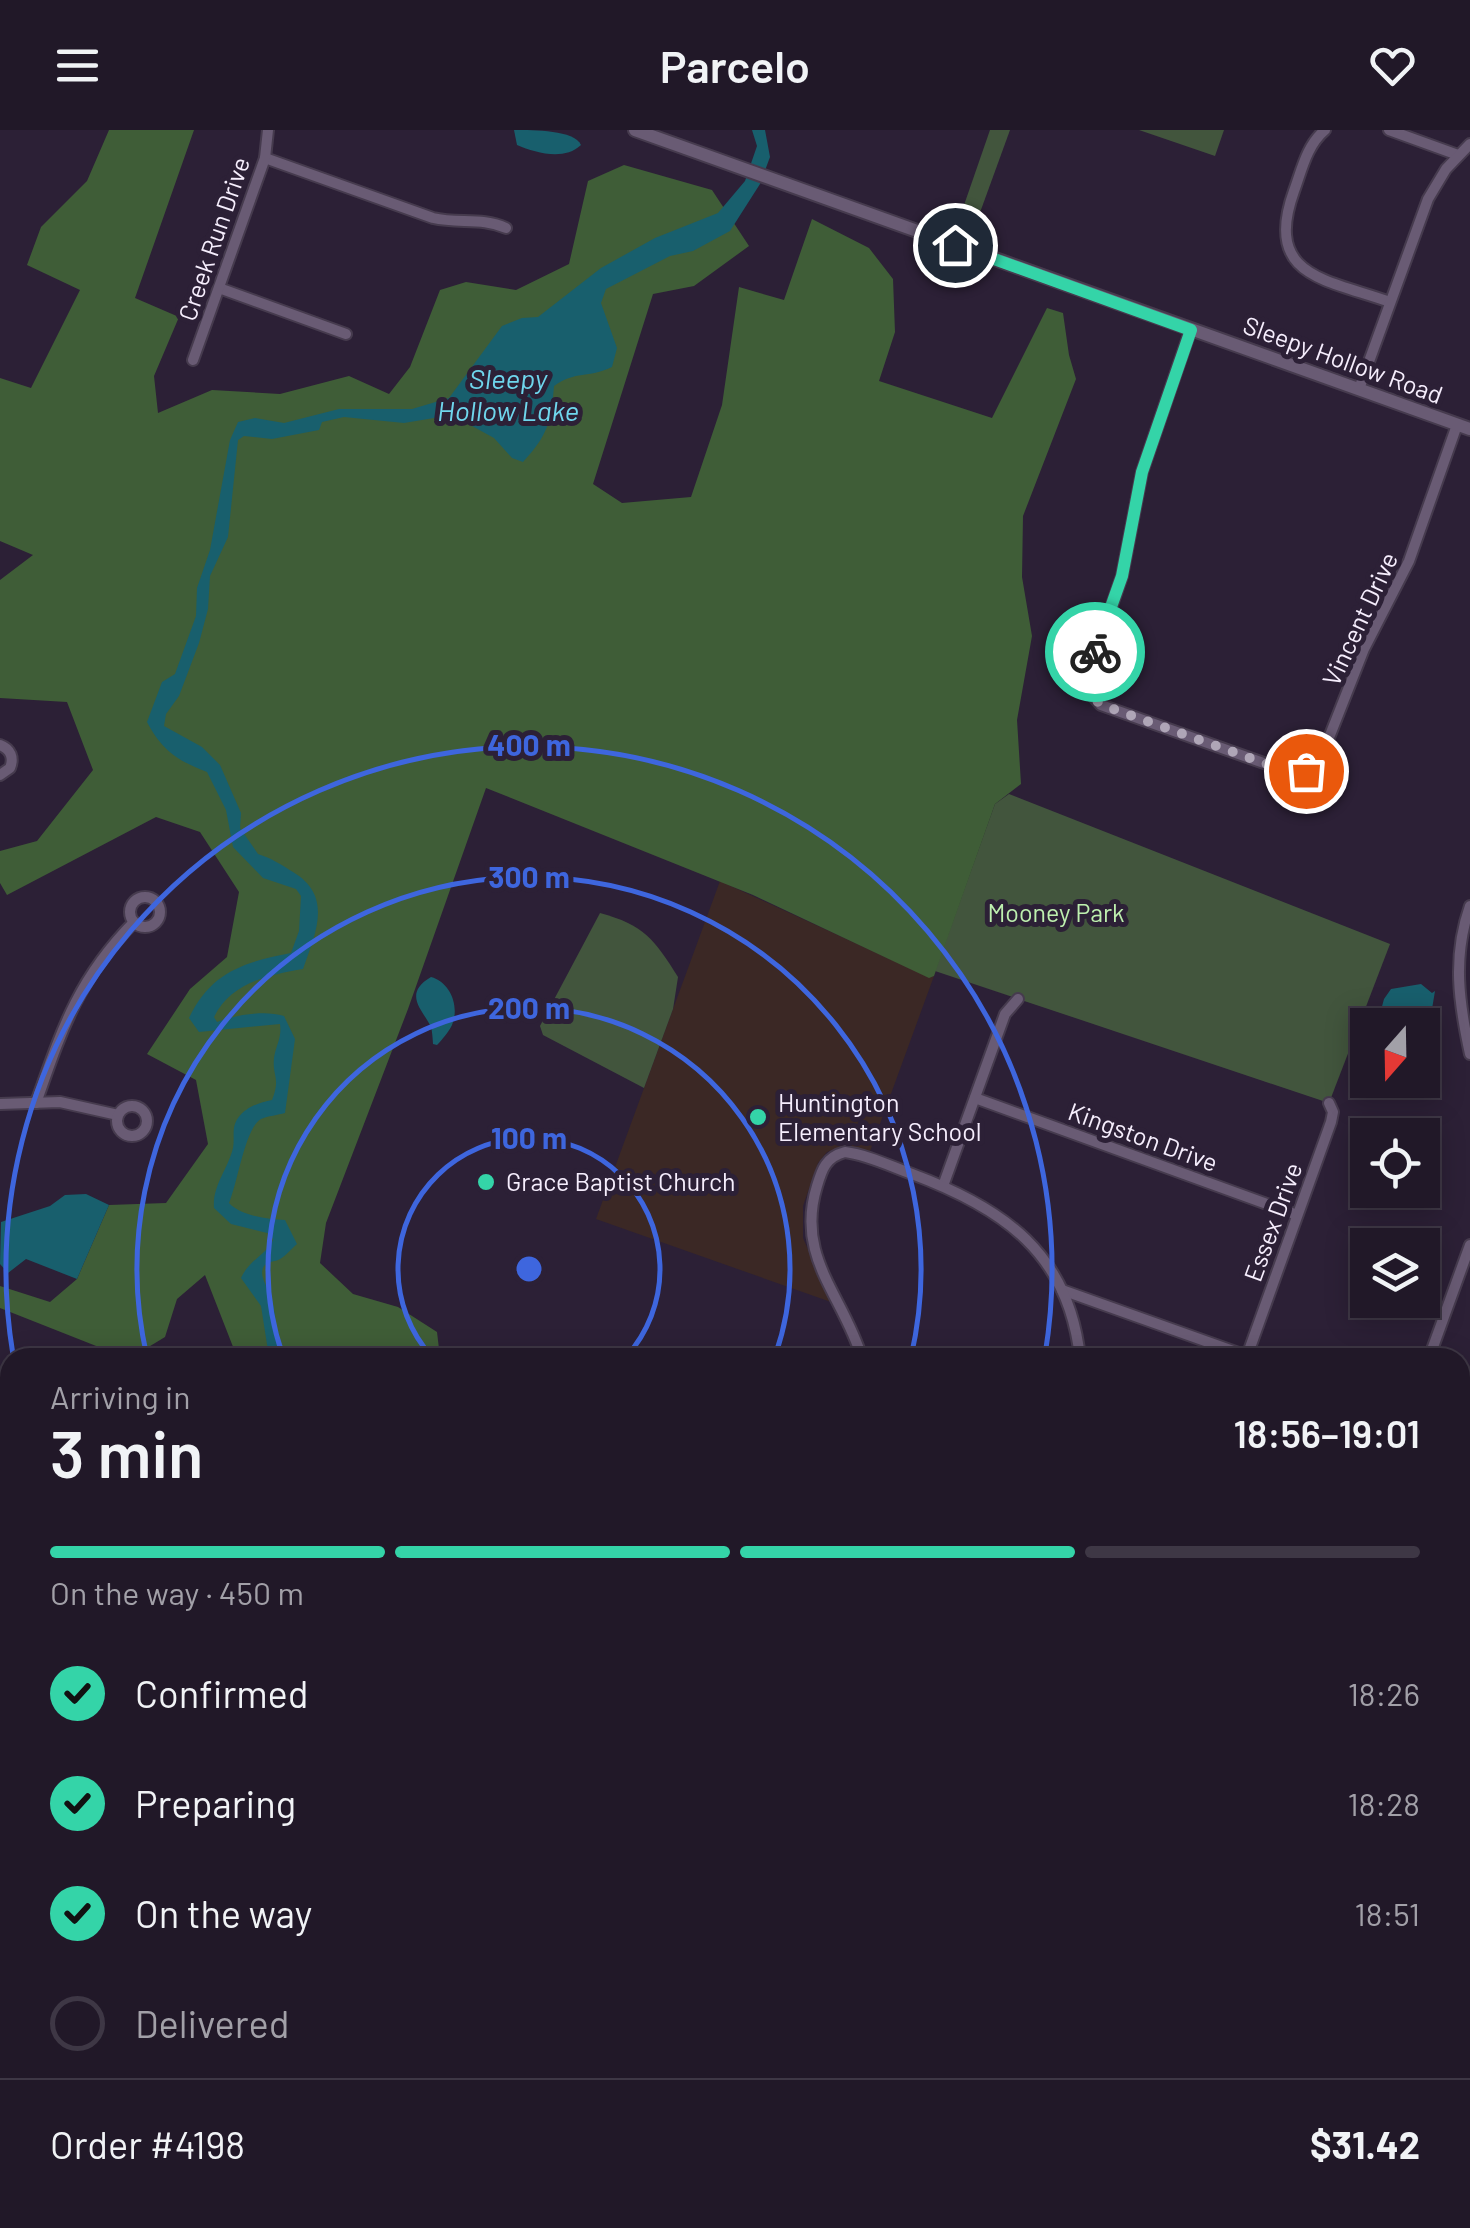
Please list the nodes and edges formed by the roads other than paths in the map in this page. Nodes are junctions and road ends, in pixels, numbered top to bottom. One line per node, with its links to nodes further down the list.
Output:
1 (268, 130): 7 (street, Creek Run Drive)
2 (635, 130): 11 (street, Sleepy Hollow Road)
3 (1325, 130): 10 (street)
4 (1389, 130): 6 (street)
5 (1470, 144): 6 (street)
6 (1458, 155): 10 (street)
7 (264, 158): 8 (street); 9 (street, Creek Run Drive)
8 (506, 228)
9 (219, 288): 12 (street); 13 (street, Creek Run Drive)
10 (1390, 302): 14 (street)
11 (1191, 330): 14 (street, Sleepy Hollow Road); 15 (street, Vincent Drive)
12 (346, 334)
13 (193, 360)
14 (1358, 389): 15 (street, Sleepy Hollow Road)
15 (1464, 427)
16 (0, 745): 17 (street)
17 (0, 775)
18 (1470, 906): 20 (street)
19 (134, 922): 24 (street)
20 (1465, 948): 22 (street)
21 (1018, 999): 23 (street)
22 (1470, 1054)
23 (974, 1098): 28 (street); 29 (street, Kingston Drive)
24 (36, 1102): 26 (street); 27 (street)
25 (1329, 1103): 29 (street, Essex Drive)
26 (0, 1104)
27 (118, 1115)
28 (942, 1186): 31 (street); 32 (street)
29 (1297, 1215): 35 (street, Essex Drive)
30 (1470, 1245): 36 (street)
31 (1062, 1290): 33 (street); 34 (street)
32 (858, 1348)
33 (1078, 1348)
34 (1224, 1348)
35 (1252, 1348)
36 (1433, 1348)

